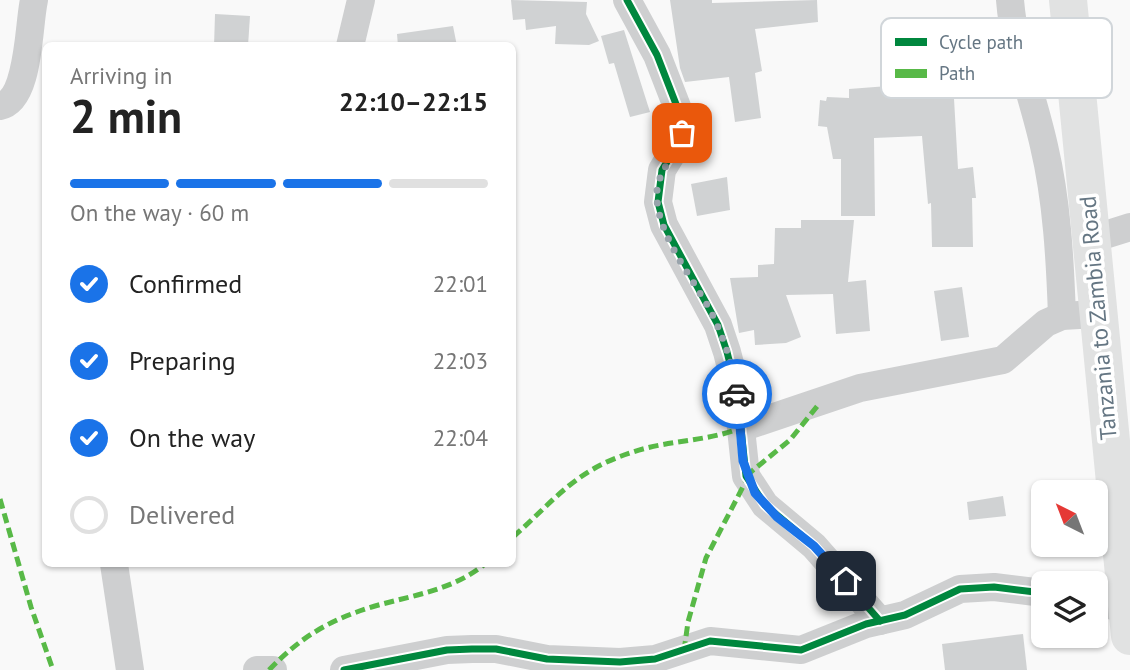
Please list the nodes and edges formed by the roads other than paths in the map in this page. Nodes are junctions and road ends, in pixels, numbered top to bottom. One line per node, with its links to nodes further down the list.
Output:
1 (34, 0): 11 (street)
2 (361, 0): 8 (street)
3 (627, 0): 15 (street)
4 (1010, 0): 6 (street)
5 (1068, 0): 7 (highway, Tanzania to Zambia Road)
6 (1011, 18)
7 (1070, 18)
8 (352, 42)
9 (1031, 98): 14 (street)
10 (1079, 98): 13 (highway, Tanzania to Zambia Road)
11 (0, 106)
12 (1130, 227): 13 (street)
13 (1089, 240): 14 (highway, Tanzania to Zambia Road)
14 (1079, 315): 15 (street); 18 (highway, Tanzania to Zambia Road)
15 (741, 428): 19 (street)
16 (114, 567): 21 (street)
17 (1031, 592): 19 (street)
18 (1117, 616)
19 (880, 621): 20 (street)
20 (387, 665): 24 (street)
21 (130, 670)
22 (257, 670): 23 (street)
23 (273, 670)
24 (344, 670)

